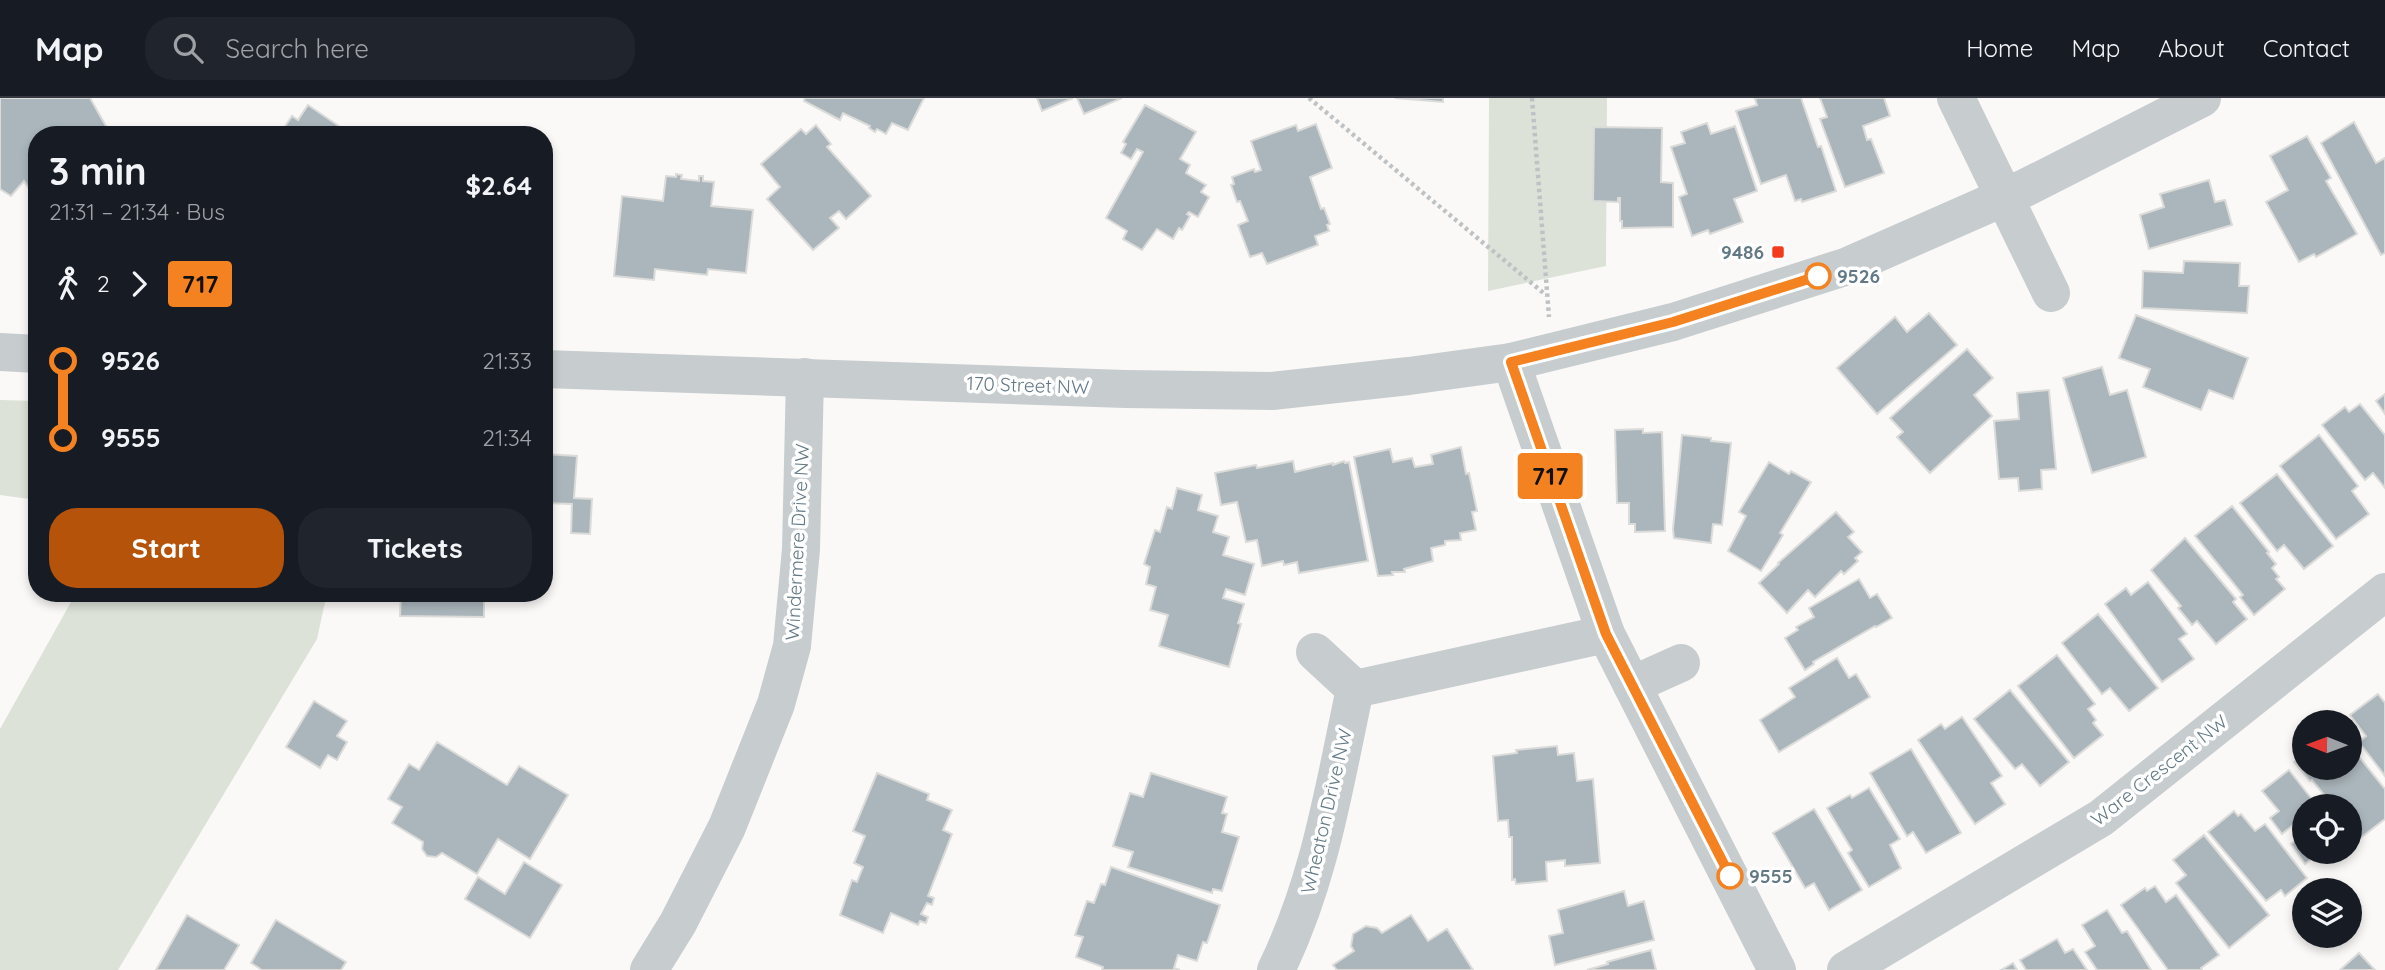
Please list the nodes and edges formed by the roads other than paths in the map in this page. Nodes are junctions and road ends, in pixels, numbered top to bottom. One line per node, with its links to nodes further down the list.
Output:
1 (1956, 98): 3 (street)
2 (2202, 98): 3 (street, 170 Street NW)
3 (2004, 197): 4 (street); 7 (street, 170 Street NW)
4 (2050, 293)
5 (0, 352): 6 (street)
6 (28, 354)
7 (1511, 362): 9 (street, 170 Street NW); 11 (street)
8 (553, 369): 9 (street, 170 Street NW)
9 (805, 377): 16 (street, Windermere Drive NW)
10 (2385, 592): 19 (street, Ware Crescent NW)
11 (1606, 634): 14 (street); 15 (street)
12 (1315, 652): 15 (street)
13 (1681, 663): 14 (street)
14 (1632, 685): 18 (street)
15 (1355, 689): 17 (street, Wheaton Drive NW)
16 (649, 970)
17 (1276, 970)
18 (1777, 970)
19 (1846, 970)

